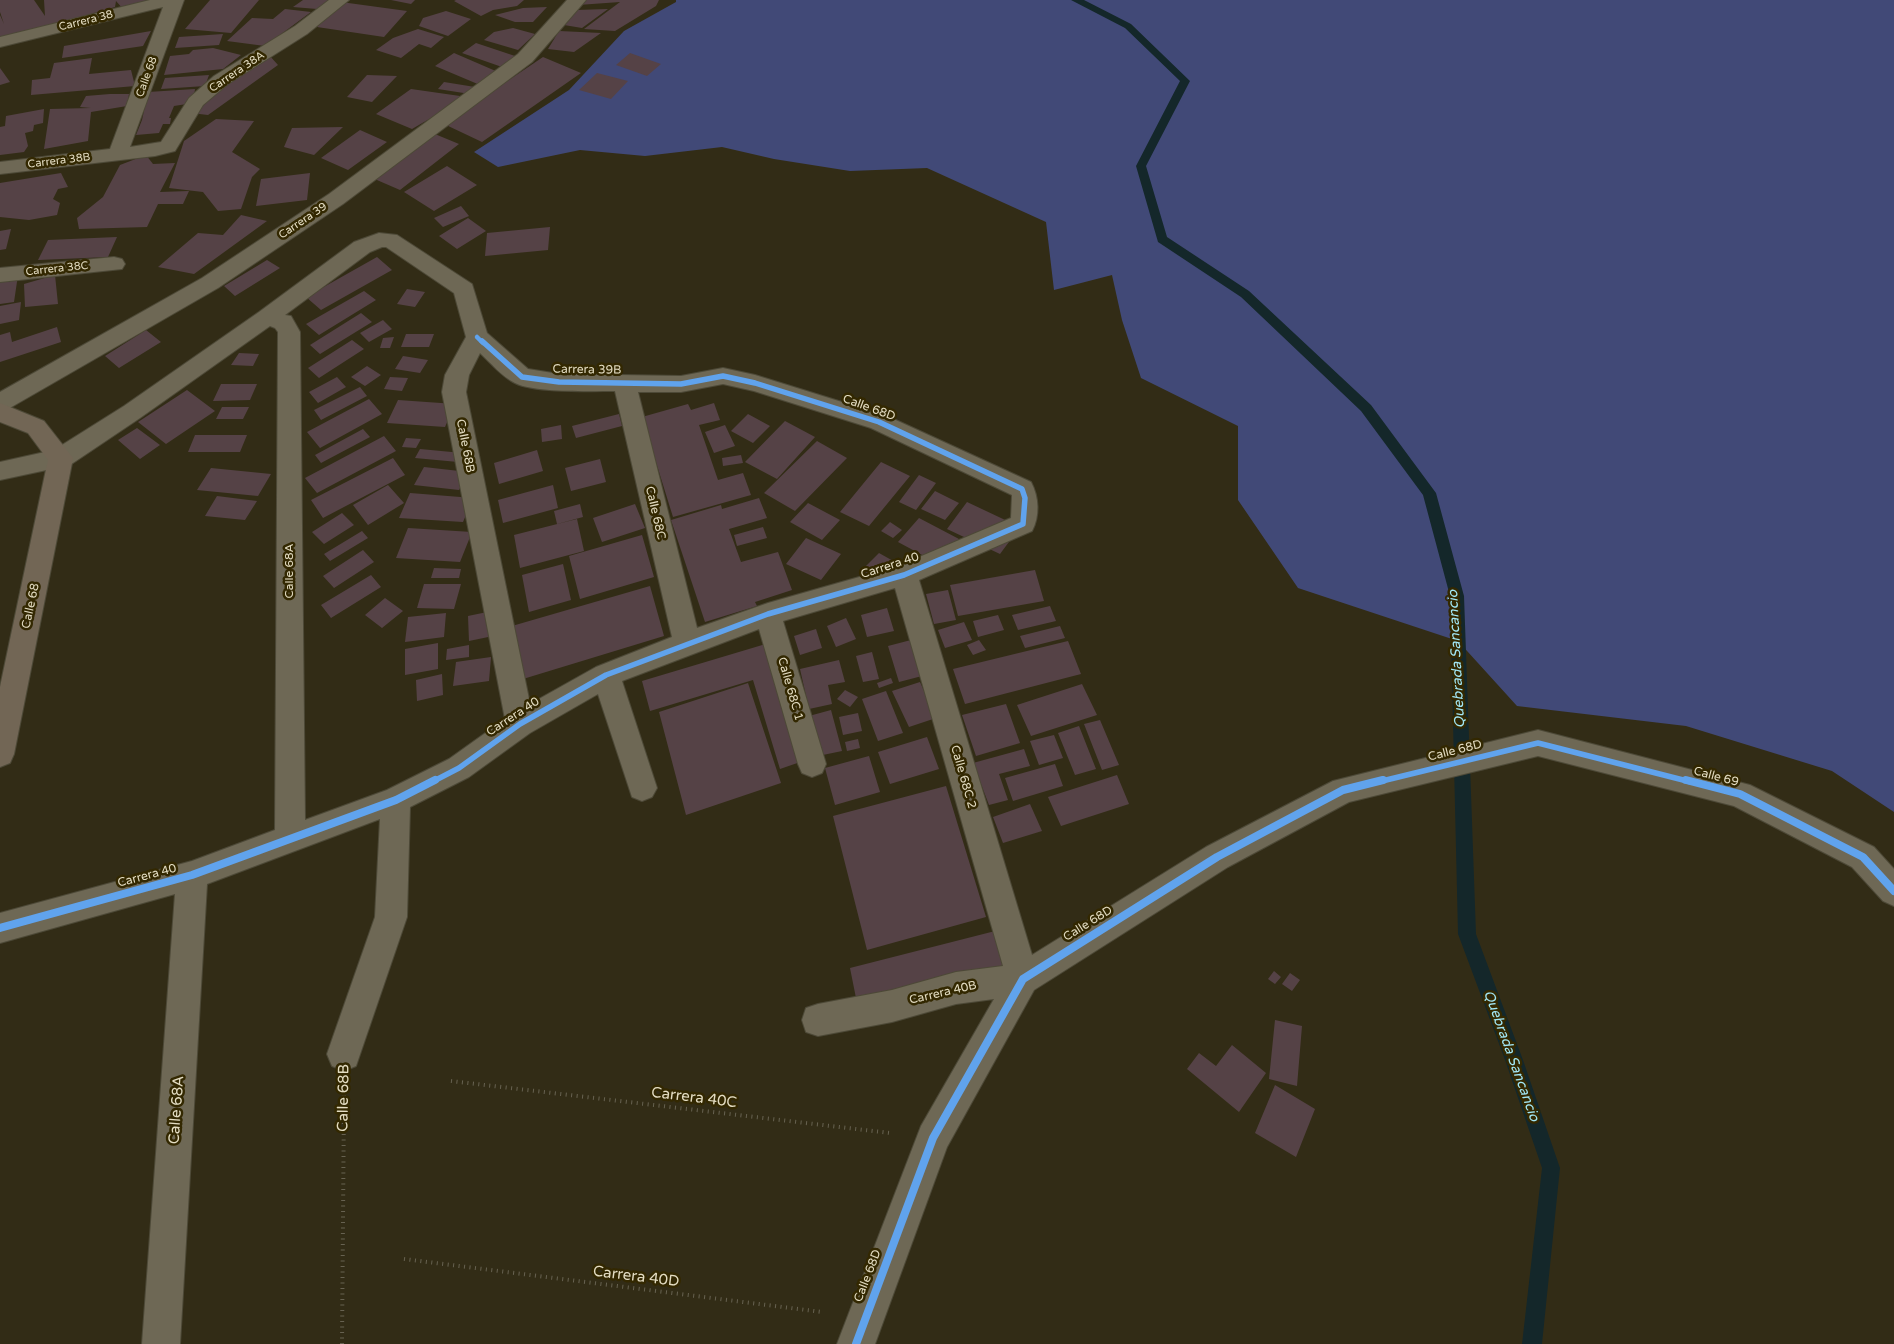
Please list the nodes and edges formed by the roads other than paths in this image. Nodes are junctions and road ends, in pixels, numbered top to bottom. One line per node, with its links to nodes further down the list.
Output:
1 (174, 0): 4 (street, Carrera 38); 5 (street, Calle 68)
2 (340, 0): 5 (street, Carrera 38A)
3 (577, 0): 13 (street, Carrera 39)
4 (0, 42)
5 (118, 153): 6 (street, Carrera 38B)
6 (0, 168)
7 (114, 264): 8 (street, Carrera 38C)
8 (0, 275)
9 (267, 317): 10 (street); 15 (street); 28 (street, Calle 68A)
10 (477, 337): 11 (street, Carrera 39B); 22 (street, Calle 68B)
11 (624, 382): 12 (street, Carrera 39B); 20 (street, Calle 68C)
12 (681, 384): 17 (street, Calle 68D)
13 (0, 403)
14 (0, 412): 15 (main road)
15 (61, 458): 16 (street); 24 (main road, Calle 68)
16 (0, 470)
17 (1024, 509): 18 (street, Carrera 40)
18 (904, 575): 19 (street, Carrera 40); 32 (street, Calle 68C 2)
19 (768, 614): 20 (street, Carrera 40); 25 (street, Calle 68C 1)
20 (686, 643): 21 (street, Carrera 40)
21 (606, 675): 22 (street, Carrera 40); 26 (street)
22 (520, 724): 27 (street, Carrera 40)
23 (1538, 743): 30 (street, Calle 69); 32 (street, Calle 68D)
24 (0, 754)
25 (812, 764)
26 (642, 788)
27 (396, 800): 28 (street, Carrera 40); 34 (street, Calle 68B)
28 (290, 838): 29 (street, Carrera 40)
29 (192, 875): 31 (street, Carrera 40); 36 (street, Calle 68A)
30 (1894, 891)
31 (0, 928)
32 (1023, 979): 33 (street, Carrera 40B); 35 (street, Calle 68D)
33 (818, 1020)
34 (344, 1054)
35 (860, 1330)
36 (161, 1344)

